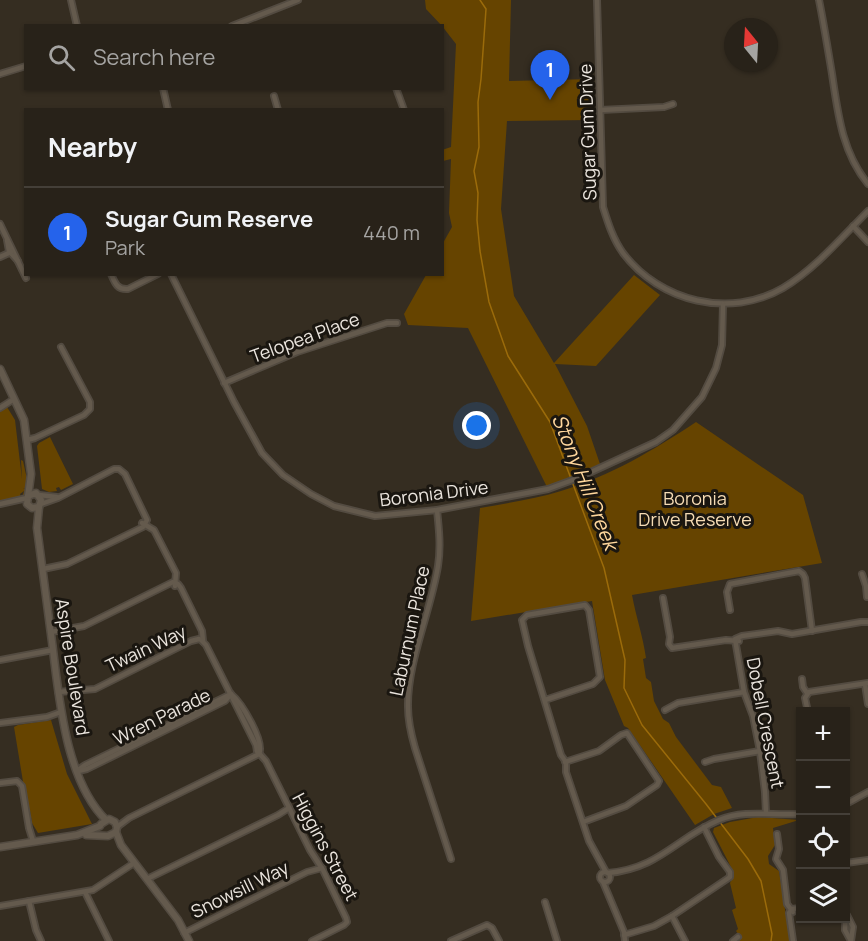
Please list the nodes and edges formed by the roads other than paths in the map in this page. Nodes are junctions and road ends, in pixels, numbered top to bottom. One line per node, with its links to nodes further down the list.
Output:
1 (71, 0): 5 (street)
2 (597, 0): 16 (street, Sugar Gum Drive)
3 (819, 0): 17 (street)
4 (295, 1): 6 (street)
5 (77, 24)
6 (237, 24)
7 (24, 67): 8 (street)
8 (0, 74)
9 (163, 90): 14 (street)
10 (396, 90): 13 (street)
11 (274, 96): 15 (street)
12 (673, 104): 16 (street)
13 (400, 107)
14 (168, 108)
15 (277, 108)
16 (600, 110): 28 (street, Sugar Gum Drive)
17 (868, 184)
18 (868, 211): 20 (street, Sugar Gum Drive)
19 (0, 224): 22 (street)
20 (853, 226): 21 (street); 28 (street, Sugar Gum Drive)
21 (868, 242)
22 (11, 252): 23 (street); 24 (street)
23 (0, 257)
24 (24, 274)
25 (112, 276): 26 (street)
26 (154, 276)
27 (172, 276): 32 (street, Boronia Drive)
28 (723, 304): 44 (street, Boronia Drive)
29 (397, 323): 32 (street, Telopea Place)
30 (61, 347): 35 (street)
31 (0, 369): 33 (street)
32 (224, 383): 44 (street, Boronia Drive)
33 (15, 400): 34 (street); 35 (street)
34 (2, 407)
35 (26, 438): 36 (street)
36 (31, 474): 37 (street); 39 (street)
37 (39, 495): 38 (street); 39 (street); 43 (street)
38 (61, 496): 43 (street); 45 (street)
39 (28, 497): 40 (street); 42 (street)
40 (10, 503): 41 (street); 42 (street)
41 (0, 504)
42 (29, 506): 43 (street); 46 (street, Aspire Boulevard)
43 (40, 506): 46 (street, Aspire Boulevard)
44 (437, 510): 95 (street, Laburnum Place)
45 (144, 524): 47 (street); 49 (street)
46 (37, 528): 47 (street, Aspire Boulevard)
47 (43, 567): 57 (street, Aspire Boulevard)
48 (862, 574): 50 (street)
49 (175, 584): 57 (street); 59 (street)
50 (867, 586): 51 (street)
51 (867, 597)
52 (663, 598): 60 (street)
53 (730, 610): 58 (street)
54 (868, 622): 55 (street, Dobell Crescent)
55 (852, 624): 56 (street, Dobell Crescent); 58 (street, Dobell Crescent)
56 (868, 627)
57 (50, 631): 61 (street, Aspire Boulevard)
58 (812, 631): 60 (street, Dobell Crescent)
59 (201, 640): 66 (street, Twain Way); 67 (street, Twain Way)
60 (737, 640): 65 (street, Dobell Crescent)
61 (53, 652): 62 (street); 66 (street, Aspire Boulevard)
62 (0, 660)
63 (802, 679): 68 (street)
64 (866, 684): 68 (street); 70 (street)
65 (744, 692): 72 (street); 75 (street, Dobell Crescent)
66 (58, 694): 73 (street, Aspire Boulevard)
67 (231, 694): 76 (street, Twain Way); 79 (street, Wren Parade)
68 (808, 694): 71 (street)
69 (544, 698): 69 (street); 77 (street)
70 (868, 704)
71 (807, 707)
72 (665, 710)
73 (62, 714): 74 (street); 79 (street, Aspire Boulevard)
74 (0, 723)
75 (760, 751): 78 (street); 84 (street, Dobell Crescent)
76 (258, 753): 83 (street, Higgins Street); 87 (street)
77 (567, 761): 86 (street); 86 (street)
78 (705, 762)
79 (78, 771): 87 (street, Aspire Boulevard)
80 (0, 783): 92 (street)
81 (868, 792): 82 (street)
82 (850, 802)
83 (290, 810): 99 (street, Higgins Street); 101 (street)
84 (764, 813): 85 (street); 88 (street)
85 (796, 814)
86 (583, 821): 100 (street)
87 (109, 825): 90 (street); 91 (street); 91 (street); 93 (street, Aspire Boulevard)
88 (703, 828): 100 (street); 108 (street)
89 (777, 834): 107 (street)
90 (77, 835): 91 (street); 92 (street)
91 (106, 836): 93 (street, Aspire Boulevard)
92 (31, 842): 94 (street)
93 (121, 845): 96 (street, Aspire Boulevard)
94 (0, 847)
95 (451, 859)
96 (133, 861): 101 (street, Aspire Boulevard); 102 (street)
97 (868, 861): 98 (street)
98 (850, 864)
99 (320, 865): 110 (street, Snowsill Way); 115 (street, Higgins Street)
100 (606, 876): 111 (street)
101 (148, 881): 110 (street, Aspire Boulevard)
102 (88, 892): 103 (street); 113 (street)
103 (31, 901): 105 (street); 112 (street)
104 (545, 902): 118 (street)
105 (0, 906)
106 (796, 909): 107 (street)
107 (792, 910): 120 (street)
108 (670, 917): 111 (street); 119 (street)
109 (850, 921): 121 (street)
110 (184, 933): 114 (street, Aspire Boulevard)
111 (624, 936)
112 (41, 941)
113 (109, 941)
114 (189, 941)
115 (312, 941)
116 (451, 941): 117 (street)
117 (498, 941)
118 (557, 941)
119 (685, 941)
120 (793, 941)
121 (851, 941)

